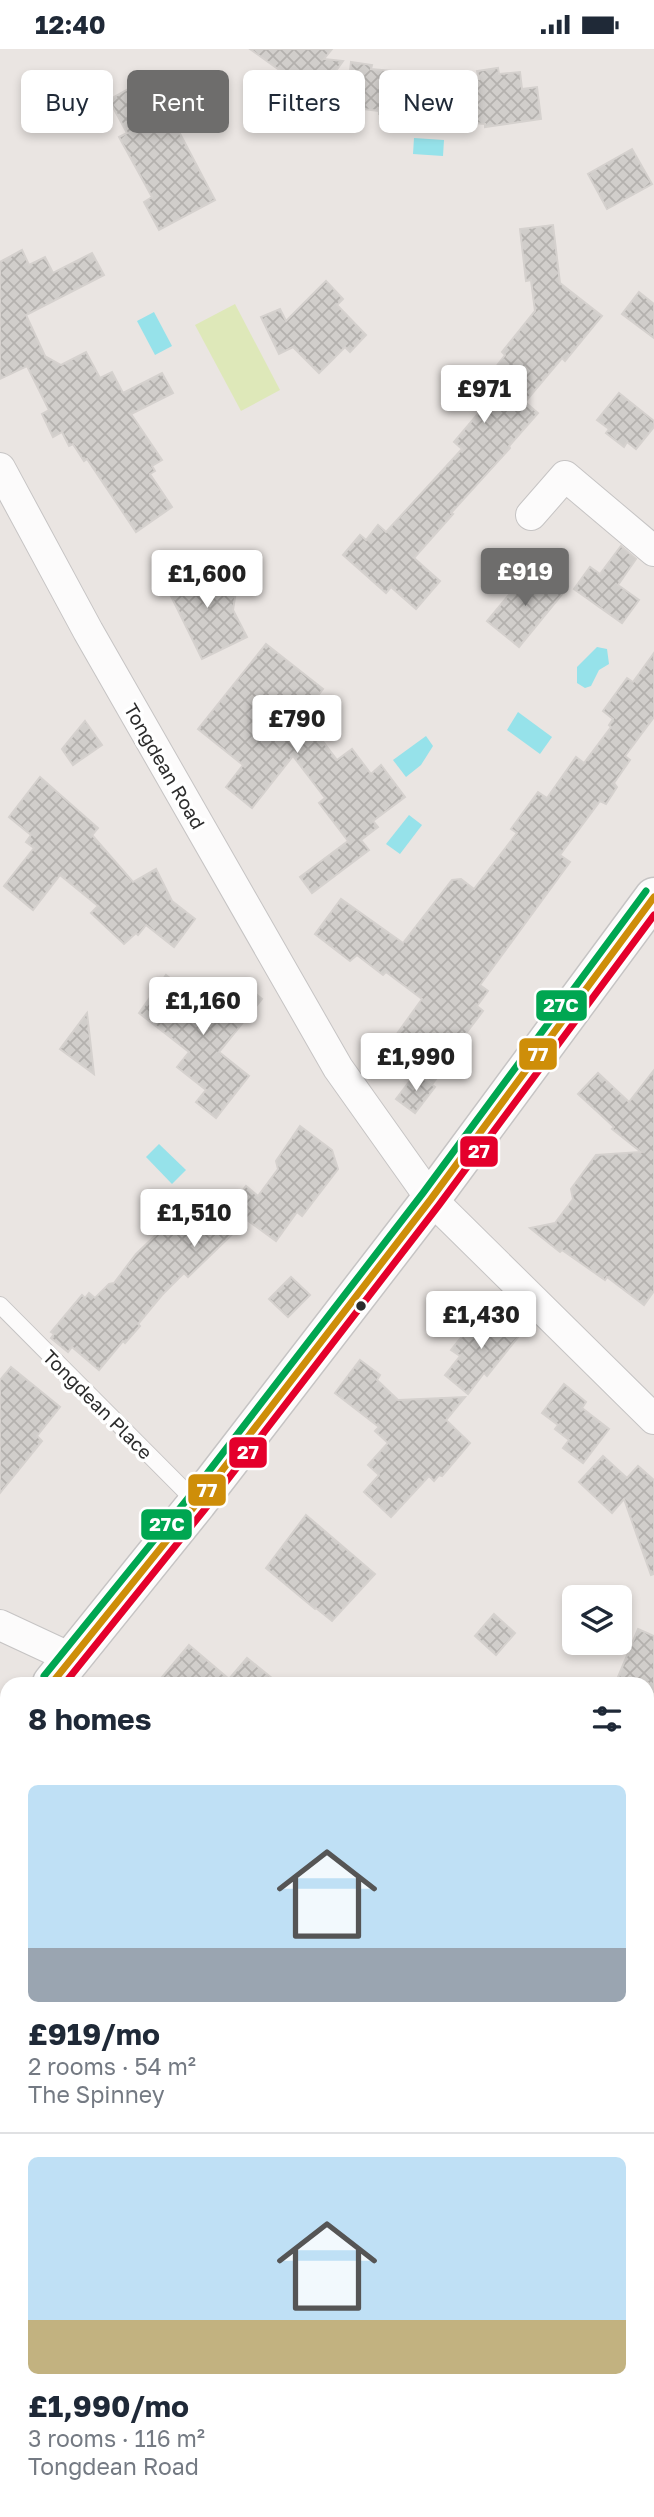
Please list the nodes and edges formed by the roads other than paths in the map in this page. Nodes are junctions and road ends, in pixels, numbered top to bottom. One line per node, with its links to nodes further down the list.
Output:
1 (0, 468): 5 (street, Tongdean Road)
2 (531, 515): 3 (street)
3 (654, 551)
4 (654, 897): 5 (street)
5 (431, 1199): 7 (street, Tongdean Road); 8 (street)
6 (0, 1305): 8 (lane, Tongdean Place)
7 (654, 1419)
8 (197, 1503): 10 (street)
9 (0, 1625): 10 (street)
10 (63, 1671)

